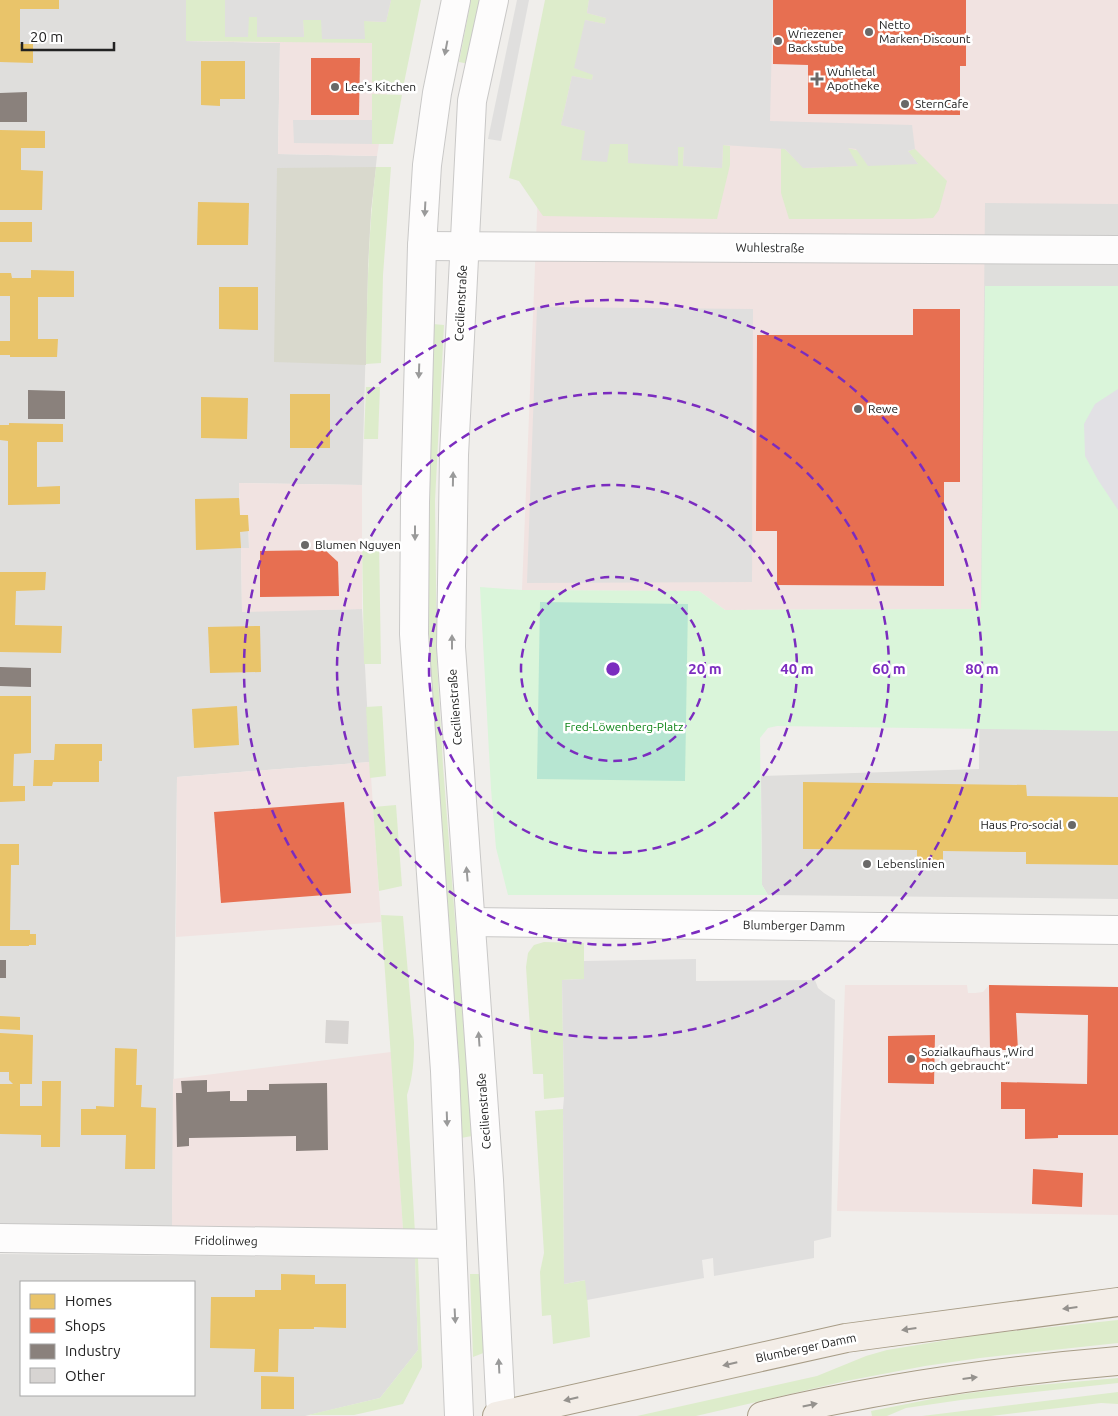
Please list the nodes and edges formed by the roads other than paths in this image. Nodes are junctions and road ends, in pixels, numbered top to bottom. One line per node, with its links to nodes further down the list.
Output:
1 (456, 0): 3 (street, one-way to 3)
2 (494, 0): 4 (street, Cecilienstraße)
3 (422, 246): 4 (street, Wuhlestraße); 9 (street, one-way to 9)
4 (463, 246): 5 (street, Wuhlestraße); 6 (street, Cecilienstraße, one-way to 4)
5 (1118, 250)
6 (471, 922): 7 (street, Blumberger Damm); 13 (street, Cecilienstraße, one-way to 6)
7 (1118, 930)
8 (0, 1238): 9 (street, Fridolinweg)
9 (452, 1244): 12 (street, one-way to 12)
10 (1118, 1302): 13 (main road, Blumberger Damm, one-way to 13)
11 (1118, 1361): 14 (main road, one-way to 11)
12 (459, 1416)
13 (500, 1416)
14 (762, 1416)

